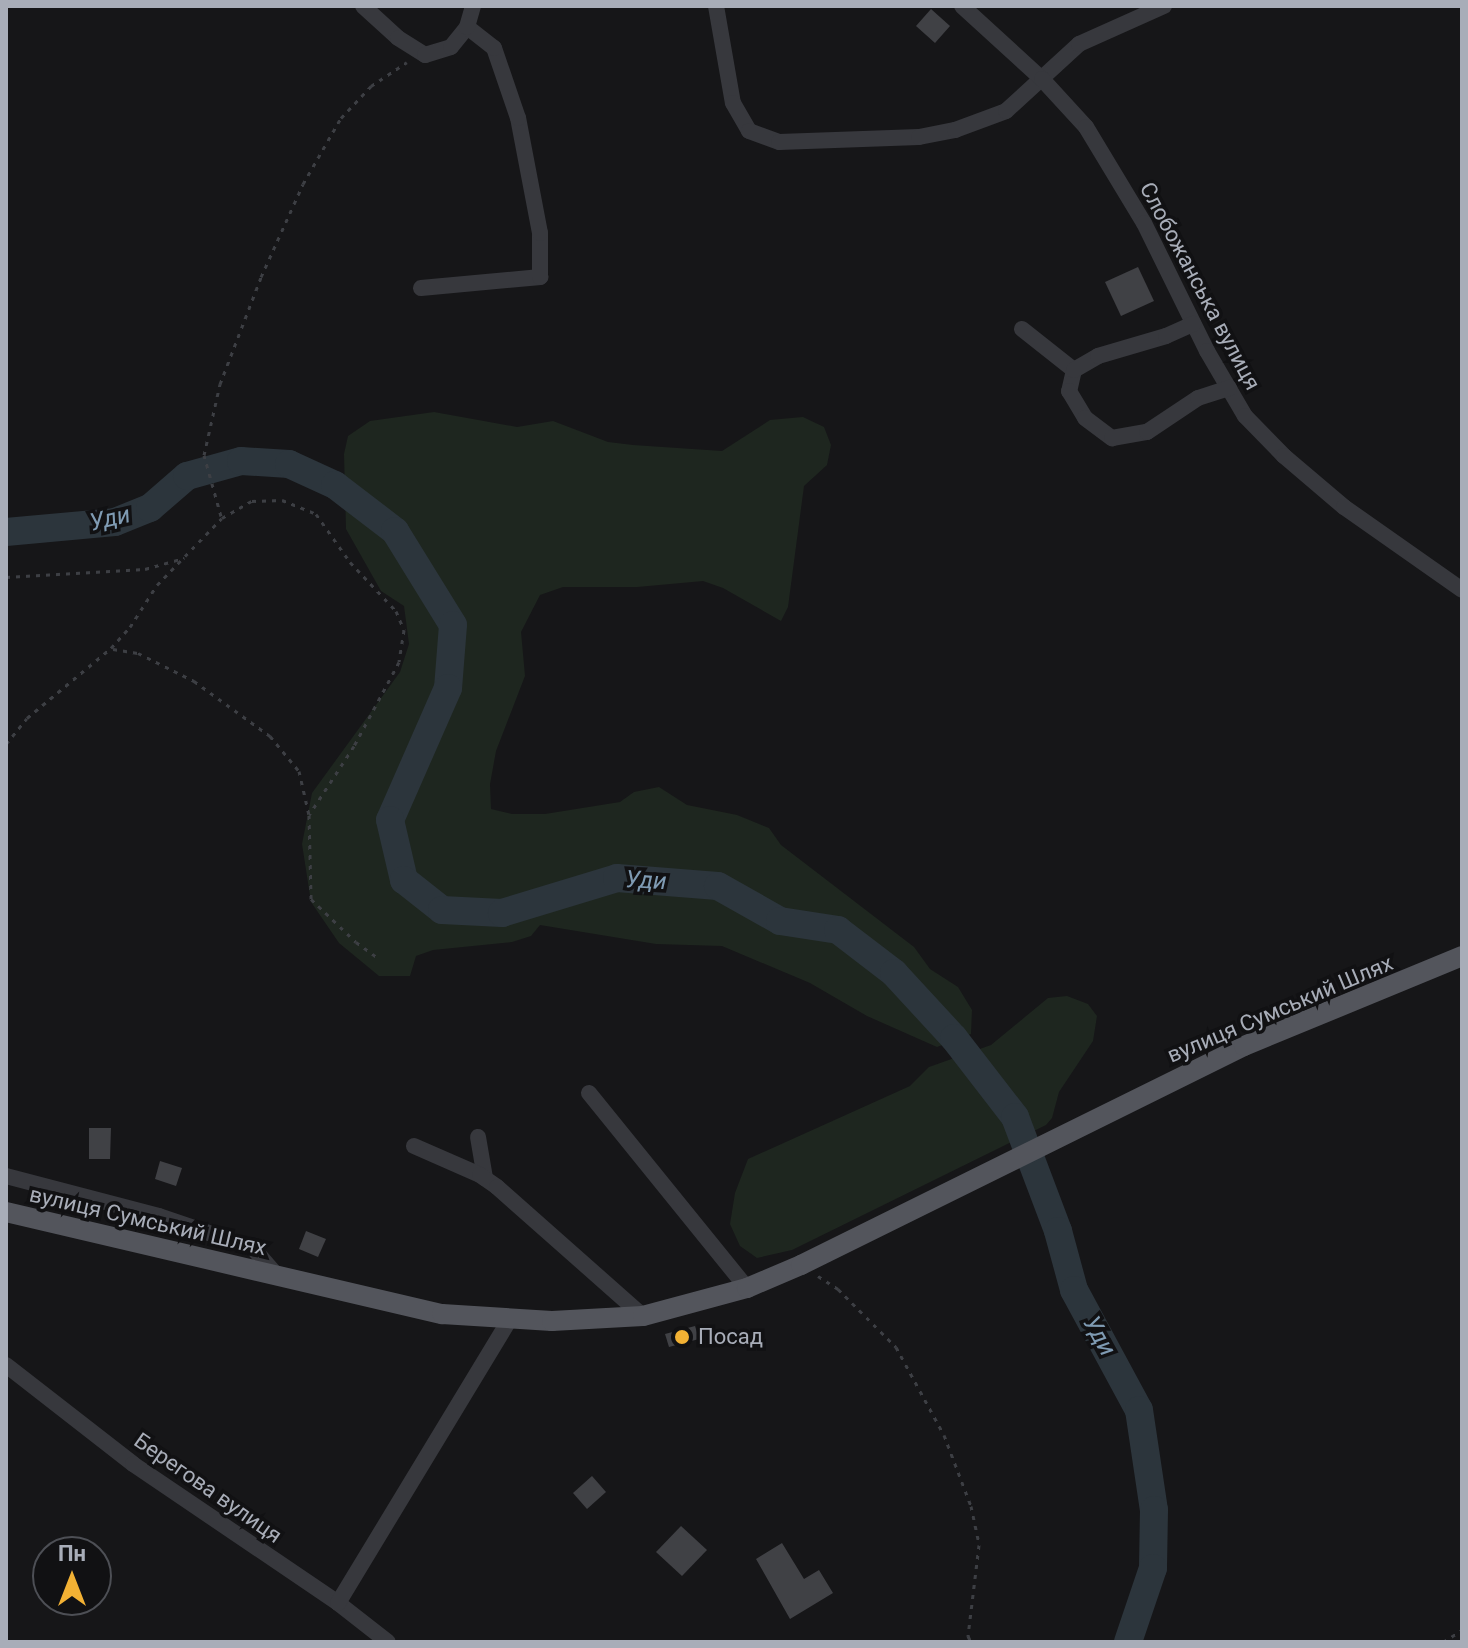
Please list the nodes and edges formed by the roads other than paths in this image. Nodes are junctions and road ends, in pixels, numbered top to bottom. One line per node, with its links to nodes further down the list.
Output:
1 (363, 6): 6 (street)
2 (473, 6): 6 (street)
3 (716, 6): 7 (street)
4 (962, 6): 7 (street, Слобожанська вулиця)
5 (1164, 6): 7 (street)
6 (467, 27): 8 (street)
7 (1042, 79): 9 (street, Слобожанська вулиця)
8 (421, 288)
9 (1193, 324): 11 (street); 12 (street, Слобожанська вулиця)
10 (1022, 329): 11 (street)
11 (1074, 370): 12 (street)
12 (1229, 388): 13 (street, Слобожанська вулиця)
13 (1462, 590)
14 (1462, 956): 22 (main road, вулиця Сумський Шлях)
15 (589, 1093): 22 (street)
16 (478, 1137): 19 (street)
17 (414, 1146): 19 (street)
18 (6, 1176): 21 (street, вулиця Сумський Шлях)
19 (485, 1178): 23 (street)
20 (6, 1212): 21 (main road, вулиця Сумський Шлях)
21 (278, 1277): 24 (main road, вулиця Сумський Шлях)
22 (747, 1288): 23 (main road, вулиця Сумський Шлях)
23 (643, 1316): 24 (main road, вулиця Сумський Шлях)
24 (509, 1321): 26 (street)
25 (6, 1365): 26 (street, Берегова вулиця)
26 (338, 1603): 27 (street, Берегова вулиця)
27 (388, 1642)

